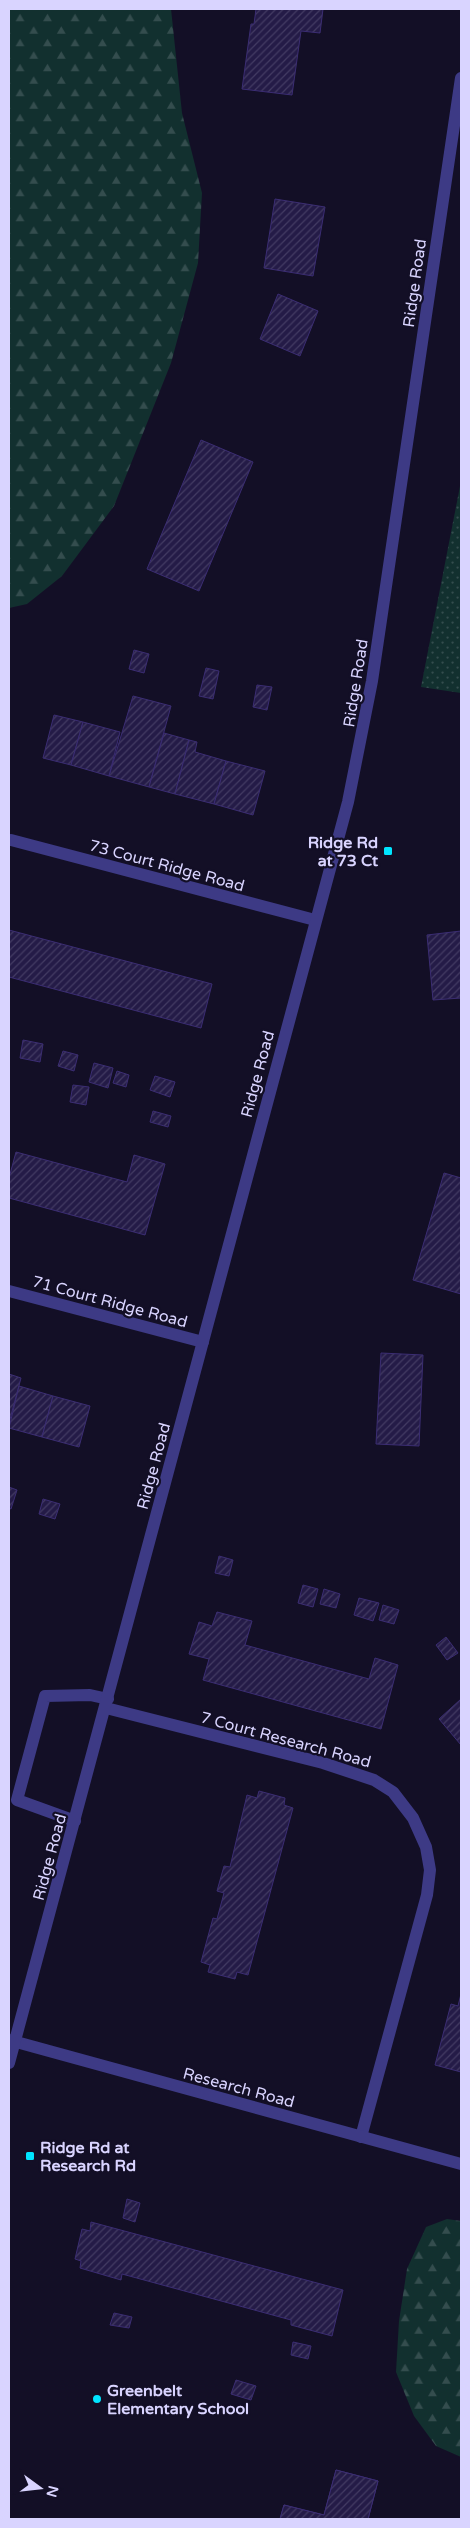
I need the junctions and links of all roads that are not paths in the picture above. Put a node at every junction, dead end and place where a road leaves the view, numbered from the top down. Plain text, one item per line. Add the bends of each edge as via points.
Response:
1 (461, 78) edge
2 (11, 840) dead end
3 (315, 920) junction
4 (9, 1291) edge
5 (203, 1342) junction
6 (107, 1704) junction
7 (76, 1821) junction
8 (12, 2041) edge
9 (9, 2063) edge
10 (361, 2137) junction
11 (461, 2164) edge

1 - 3 street, Ridge Road via 372,681 348,802
2 - 3 street, 73 Court Ridge Road
3 - 5 street, Ridge Road
4 - 5 street, 71 Court Ridge Road
5 - 6 street, Ridge Road
6 - 7 street, Ridge Road
6 - 7 street, 7 Court Research Road via 90,1695 45,1696 24,1772 17,1800
6 - 10 street, 7 Court Research Road via 374,1780 394,1792 413,1818 426,1847 430,1870 427,1895
7 - 8 street, Ridge Road
8 - 9 street, Ridge Road
8 - 10 street, Research Road
10 - 11 street, Research Road

